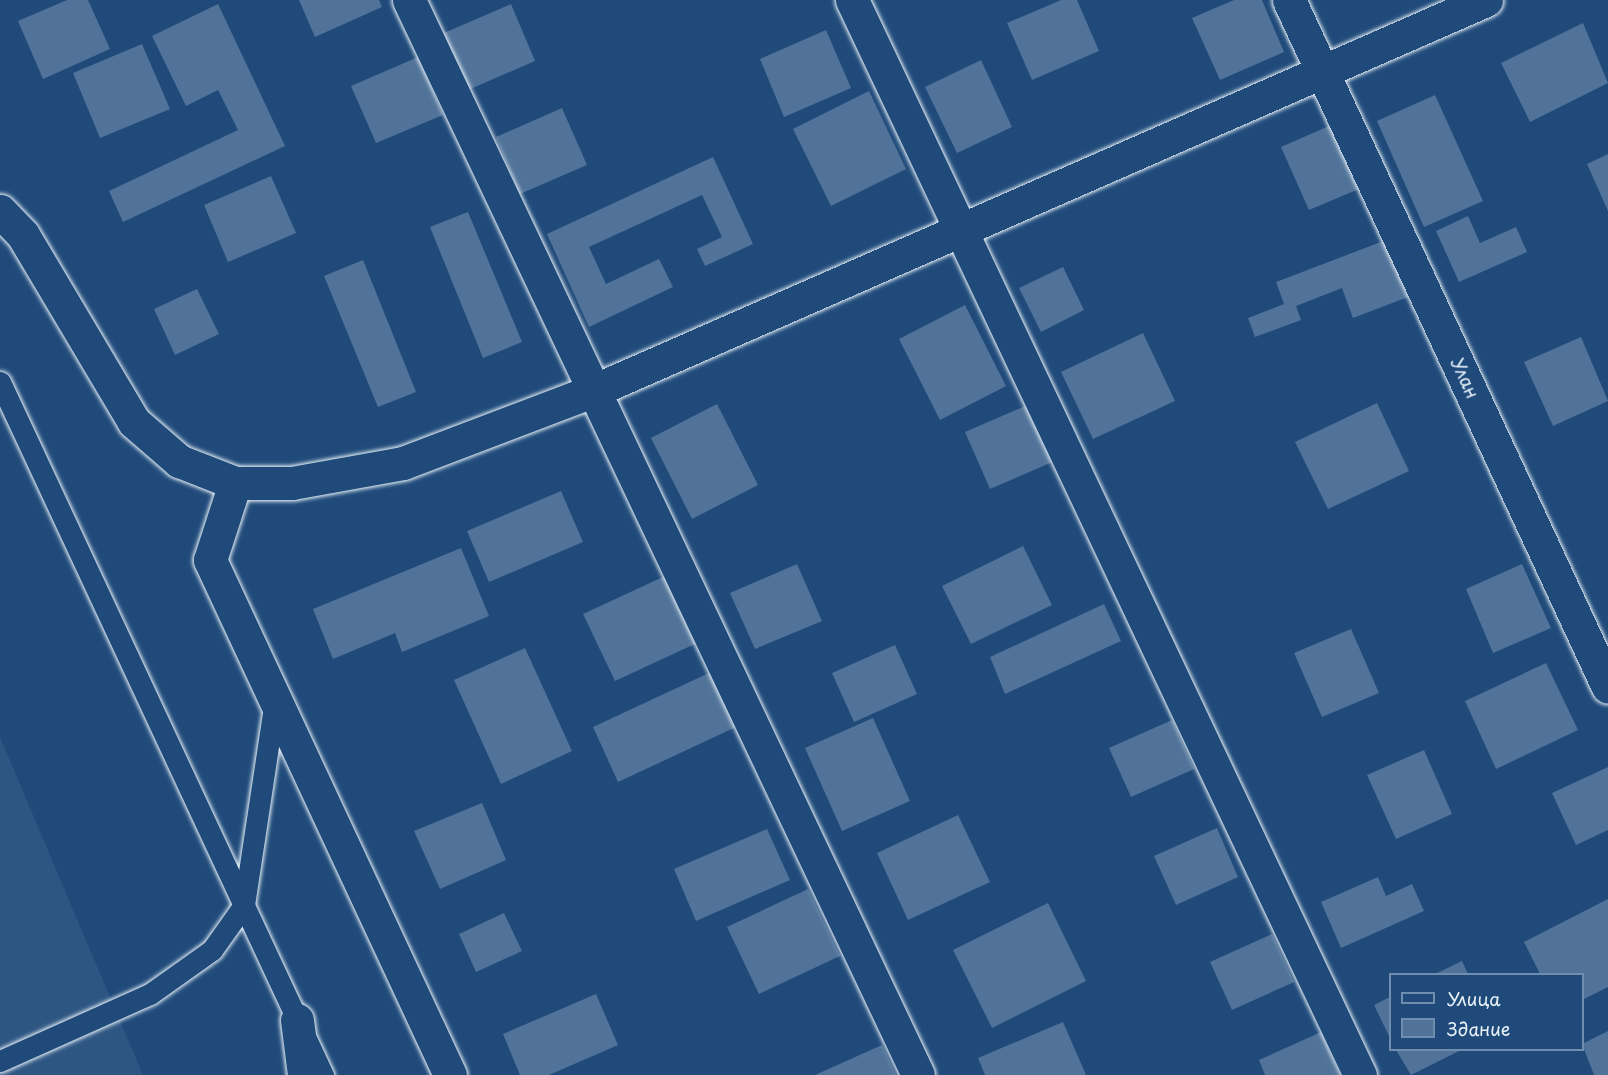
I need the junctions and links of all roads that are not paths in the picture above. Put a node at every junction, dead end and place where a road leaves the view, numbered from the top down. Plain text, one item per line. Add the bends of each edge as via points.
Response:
1 (409, 0) edge
2 (852, 0) edge
3 (1289, 0) edge
4 (1486, 0) edge
5 (1322, 69) junction
6 (0, 211) edge
7 (961, 229) junction
8 (0, 382) edge
9 (593, 391) junction
10 (235, 483) junction
11 (1608, 687) edge
12 (275, 700) junction
13 (243, 905) junction
14 (297, 1020) junction
15 (0, 1061) edge
16 (304, 1075) edge
17 (323, 1075) edge
18 (450, 1075) edge
19 (918, 1075) edge
20 (1360, 1075) edge

1 - 9 street
2 - 7 street
3 - 5 street, Улан
4 - 5 street
5 - 7 street
5 - 11 street, Улан
6 - 10 street via 23,235 135,422 179,461
7 - 9 street
7 - 20 street
8 - 13 lane
9 - 10 street via 403,463 292,483
9 - 19 street
10 - 12 street via 210,561
12 - 13 lane
12 - 18 street
13 - 14 lane
13 - 15 lane via 212,950 150,994
14 - 16 street
14 - 17 lane

